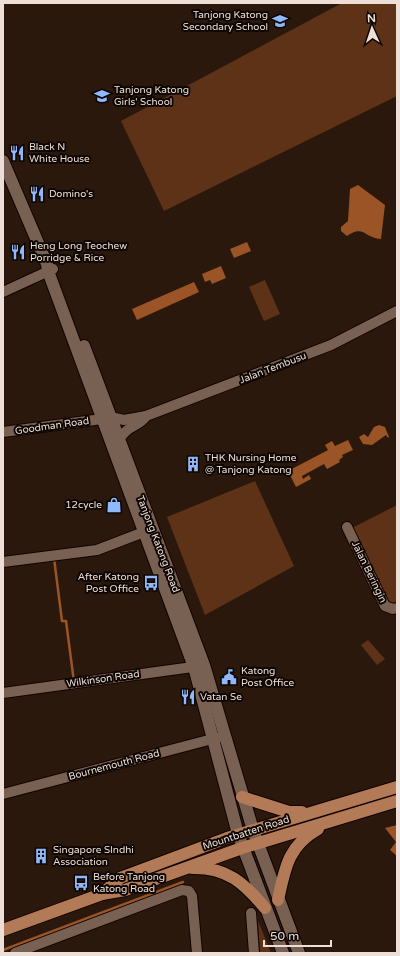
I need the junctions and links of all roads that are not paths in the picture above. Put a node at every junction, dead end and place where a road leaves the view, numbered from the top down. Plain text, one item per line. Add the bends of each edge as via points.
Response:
1 (3, 161) edge
2 (49, 268) junction
3 (3, 292) edge
4 (397, 312) edge
5 (146, 416) junction
6 (106, 418) junction
7 (3, 432) edge
8 (119, 440) junction
9 (347, 527) dead end
10 (144, 532) junction
11 (3, 562) edge
12 (397, 608) edge
13 (199, 666) junction
14 (3, 693) edge
15 (226, 736) junction
16 (213, 739) junction
17 (397, 787) edge
18 (3, 794) edge
19 (242, 796) junction
20 (397, 800) edge
21 (312, 812) junction
22 (325, 823) junction
23 (253, 830) junction
24 (238, 834) junction
25 (257, 843) junction
26 (242, 848) junction
27 (185, 868) junction
28 (102, 894) junction
29 (278, 900) junction
30 (264, 908) junction
31 (251, 913) dead end
32 (3, 930) edge
33 (15, 953) edge
34 (197, 953) edge
35 (254, 953) edge
36 (283, 953) edge
37 (299, 953) edge

1 - 2 main road, Tanjong Katong Road
2 - 3 street
2 - 6 main road, Tanjong Katong Road
4 - 5 street, Jalan Tembusu via 331,345
5 - 6 street, Goodman Road via 124,420
5 - 8 street via 141,422 127,429
6 - 7 street, Goodman Road
6 - 8 main road, Tanjong Katong Road
6 - 10 main road, Tanjong Katong Road
8 - 13 main road, Tanjong Katong Road
9 - 12 street, Jalan Beringin via 385,606
10 - 11 street via 97,550
10 - 13 main road, Tanjong Katong Road
13 - 14 street, Wilkinson Road
13 - 15 main road, Tanjong Katong Road
13 - 16 main road, Tanjong Katong Road
15 - 16 street, Bournemouth Road
15 - 19 main road, Tanjong Katong Road
16 - 18 street, Bournemouth Road
16 - 24 main road, Tanjong Katong Road
17 - 21 main road, Mountbatten Road
19 - 21 main road via 289,812
19 - 23 main road, Tanjong Katong Road
20 - 22 main road, Mountbatten Road
21 - 23 main road, Mountbatten Road
22 - 25 main road, Mountbatten Road
22 - 29 main road via 296,845 282,880
23 - 24 main road, Mountbatten Road
23 - 25 main road, Tanjong Katong Road
24 - 26 main road, Tanjong Katong Road
24 - 28 main road, Mountbatten Road via 120,878
25 - 26 main road, Mountbatten Road
25 - 29 main road, Tanjong Katong Road
26 - 27 main road, Mountbatten Road
26 - 30 main road, Tanjong Katong Road
27 - 28 main road, Mountbatten Road via 125,890
27 - 30 main road via 209,869 230,875 244,884
28 - 32 main road, Mountbatten Road
29 - 37 main road, Tanjong Katong Road
30 - 36 main road, Tanjong Katong Road
31 - 35 street
33 - 34 street via 182,890 189,891 192,896

